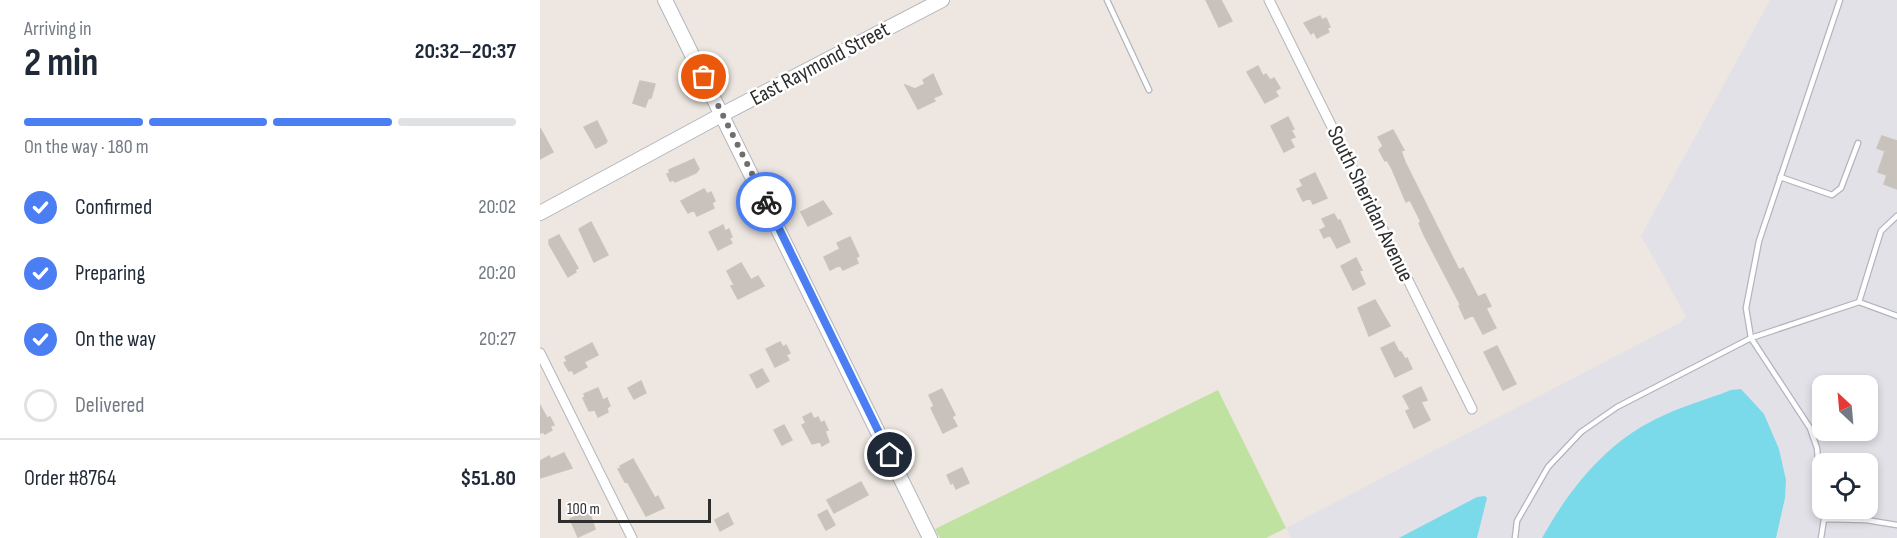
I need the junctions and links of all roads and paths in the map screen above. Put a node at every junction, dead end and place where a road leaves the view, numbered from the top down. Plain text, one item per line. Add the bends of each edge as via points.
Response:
1 (665, 0) edge
2 (942, 0) edge
3 (1107, 0) edge
4 (1269, 0) edge
5 (1840, 0) edge
6 (1149, 90) dead end
7 (723, 114) junction
8 (1858, 143) dead end
9 (1780, 177) junction
10 (540, 213) edge
11 (1897, 216) edge
12 (1859, 302) junction
13 (1897, 316) edge
14 (1750, 338) junction
15 (540, 353) edge
16 (1472, 409) dead end
17 (1818, 453) edge
18 (1824, 519) joint
19 (1897, 525) edge
20 (632, 538) edge
21 (930, 538) edge
22 (1515, 538) edge
23 (1821, 538) edge

1 - 7 main road
2 - 7 main road, East Raymond Street
3 - 6 lane
4 - 16 street, South Sheridan Avenue
5 - 9 lane
7 - 10 main road, East Raymond Street
7 - 21 main road
8 - 9 lane via 1841,188 1832,195
9 - 14 lane via 1754,263 1746,308
11 - 12 lane via 1881,231
12 - 13 lane
12 - 14 lane
14 - 17 lane via 1810,428
14 - 22 lane via 1617,407 1581,432 1548,467 1517,521
15 - 20 street
18 - 19 lane
18 - 23 lane

